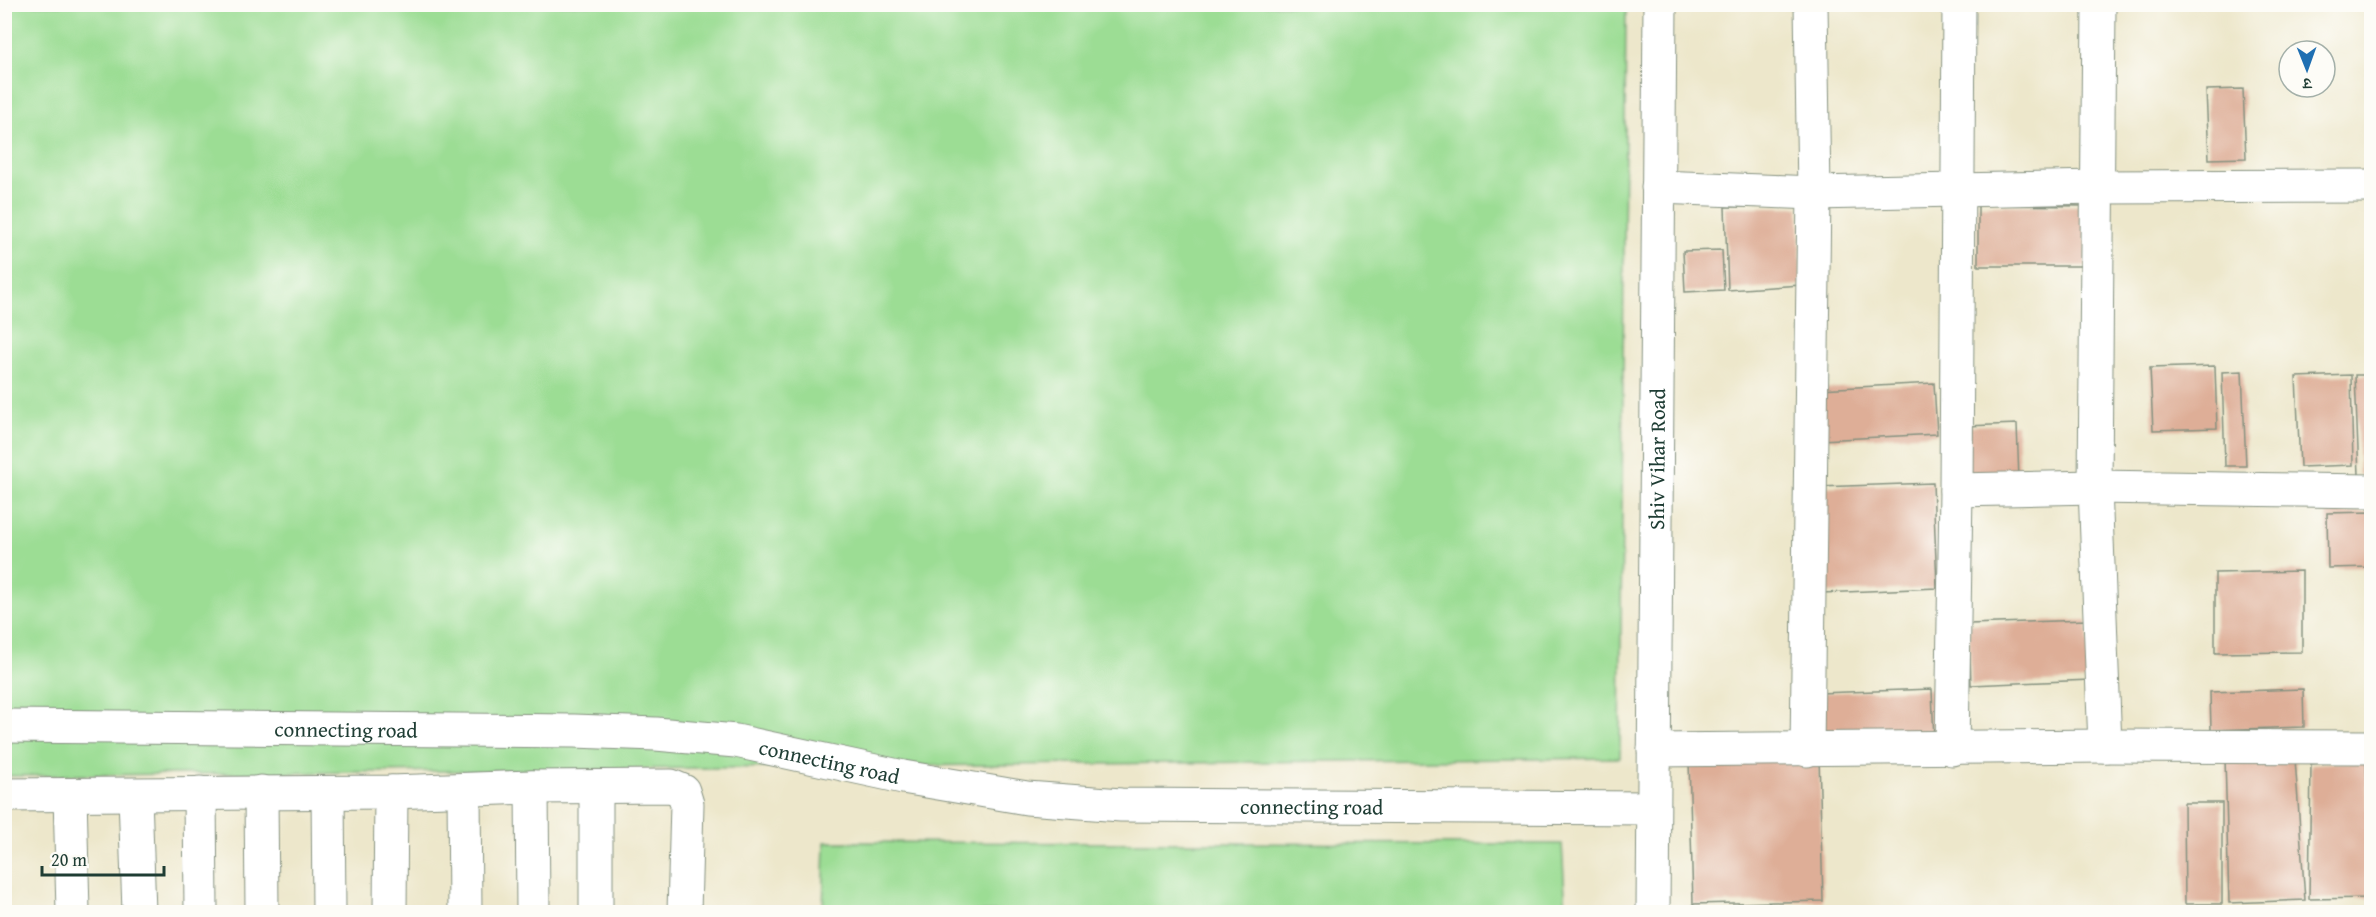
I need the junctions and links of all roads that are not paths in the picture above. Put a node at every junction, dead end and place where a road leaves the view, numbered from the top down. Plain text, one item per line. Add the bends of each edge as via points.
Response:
1 (1660, 4) edge
2 (1811, 4) edge
3 (1959, 4) edge
4 (2099, 4) edge
5 (2372, 186) edge
6 (1658, 187) junction
7 (2098, 187) junction
8 (1958, 191) junction
9 (1814, 193) junction
10 (2095, 487) junction
11 (1956, 490) junction
12 (2372, 491) edge
13 (4, 726) edge
14 (2104, 746) junction
15 (2372, 747) edge
16 (1952, 749) junction
17 (1654, 750) junction
18 (1807, 750) junction
19 (532, 787) junction
20 (596, 788) junction
21 (464, 791) junction
22 (261, 792) junction
23 (391, 792) junction
24 (200, 793) junction
25 (328, 793) junction
26 (4, 795) edge
27 (70, 795) junction
28 (135, 796) junction
29 (1653, 808) junction
30 (73, 912) edge
31 (139, 912) edge
32 (201, 912) edge
33 (262, 912) edge
34 (328, 912) edge
35 (390, 912) edge
36 (465, 912) edge
37 (533, 912) edge
38 (596, 912) edge
39 (684, 912) edge
40 (1653, 912) edge

1 - 6 street, Shiv Vihar Road
2 - 9 street
3 - 8 street
4 - 7 street
5 - 7 street
6 - 9 street
6 - 17 street, Shiv Vihar Road
7 - 8 street
7 - 10 street
8 - 9 street
8 - 11 street
9 - 18 street
10 - 11 street
10 - 12 street
10 - 14 street
11 - 16 street
13 - 29 street, connecting road via 656,734 736,741 903,777 1027,798 1121,805
14 - 15 street
14 - 16 street
16 - 18 street
17 - 18 street
17 - 29 street, Shiv Vihar Road
19 - 20 street
19 - 21 street
19 - 37 street
20 - 38 street
20 - 39 street via 671,786 683,791 687,804
21 - 23 street
21 - 36 street
22 - 24 street
22 - 25 street
22 - 33 street
23 - 25 street
23 - 35 street
24 - 28 street
24 - 32 street
25 - 34 street
26 - 27 street
27 - 28 street
27 - 30 street
28 - 31 street
29 - 40 street, Shiv Vihar Road

